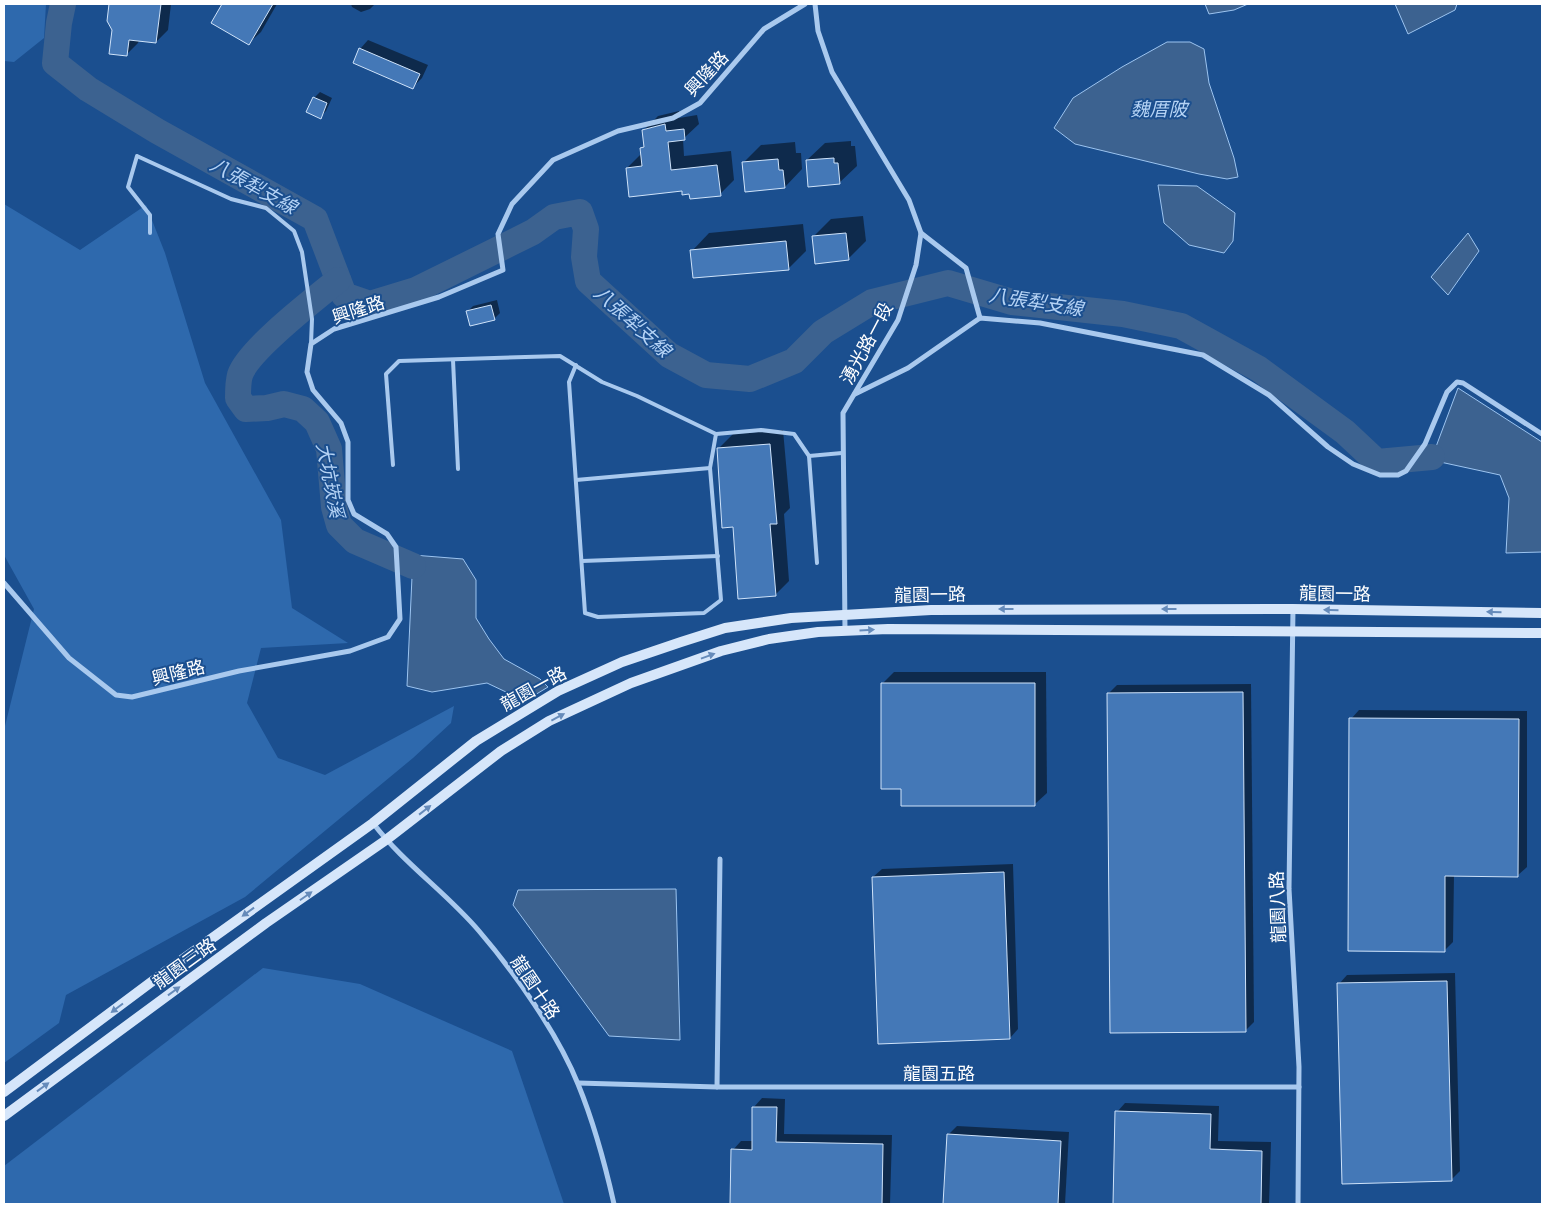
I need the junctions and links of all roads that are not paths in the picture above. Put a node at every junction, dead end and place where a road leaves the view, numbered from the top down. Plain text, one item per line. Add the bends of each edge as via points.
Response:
1 (805, 4) edge
2 (815, 4) edge
3 (150, 233) dead end
4 (922, 233) junction
5 (980, 318) junction
6 (311, 344) junction
7 (453, 360) junction
8 (576, 365) junction
9 (855, 394) junction
10 (716, 434) junction
11 (1542, 434) edge
12 (842, 453) junction
13 (809, 456) junction
14 (393, 465) dead end
15 (710, 468) junction
16 (458, 469) dead end
17 (576, 480) junction
18 (718, 556) junction
19 (582, 561) junction
20 (817, 563) dead end
21 (4, 583) edge
22 (1293, 609) junction
23 (1542, 613) edge
24 (846, 614) junction
25 (845, 631) junction
26 (1294, 632) junction
27 (1542, 633) edge
28 (373, 823) junction
29 (386, 840) junction
30 (720, 859) dead end
31 (578, 1083) junction
32 (716, 1086) junction
33 (1300, 1087) junction
34 (4, 1092) edge
35 (4, 1116) edge
36 (614, 1204) edge
37 (1298, 1204) edge

1 - 6 street, 興隆路 via 764,29 700,103 674,118 618,131 553,160 512,204 498,234 503,270 439,297 334,330
2 - 4 street via 818,31 832,72 909,200
3 - 6 lane via 150,215 128,187 137,156 231,199 266,208 294,231 302,252 312,320
4 - 5 street via 966,268
4 - 9 street, 湧光路一段 via 916,265 898,320
5 - 9 street via 908,368
5 - 11 street via 1040,323 1203,355 1269,395 1328,447 1353,464 1380,475 1398,475 1406,471 1425,444 1447,392 1456,382 1463,382
6 - 21 street, 興隆路 via 307,372 313,390 341,423 348,442 348,500 354,514 387,534 396,547 400,619 388,637 350,652 239,671 132,697 116,695 69,658
7 - 8 lane via 560,356
7 - 14 lane via 398,361 386,374
7 - 16 lane
8 - 10 lane via 602,382
8 - 17 lane via 569,382
9 - 12 street, 湧光路一段 via 843,413
10 - 13 lane via 761,430 794,434
10 - 15 lane
12 - 13 lane
12 - 24 street, 湧光路一段
13 - 20 lane
15 - 17 lane
15 - 18 lane
17 - 19 lane
18 - 19 lane
18 - 19 lane via 721,600 704,613 598,617 585,613
23 -> 22 street, 龍園一路
22 -> 24 street, 龍園一路 via 930,610
22 - 26 street, 龍園八路
24 - 25 street, 湧光路一段
24 - 28 street, 龍園一路 via 725,628 648,652 594,674 542,700 476,741
25 -> 26 street, 龍園一路
29 -> 25 street, 龍園一路 via 501,750 578,706 720,651 769,639
26 - 27 street, 龍園一路
26 - 33 street, 龍園八路 via 1289,889
28 - 29 street, 龍園十路
28 -> 34 street, 龍園三路
29 - 31 street, 龍園十路 via 445,894 502,960 545,1022
35 -> 29 street, 龍園三路 via 266,923
30 - 32 street
31 - 32 street, 龍園五路
31 - 36 street, 龍園十路
32 - 33 street, 龍園五路
33 - 37 street, 龍園八路

